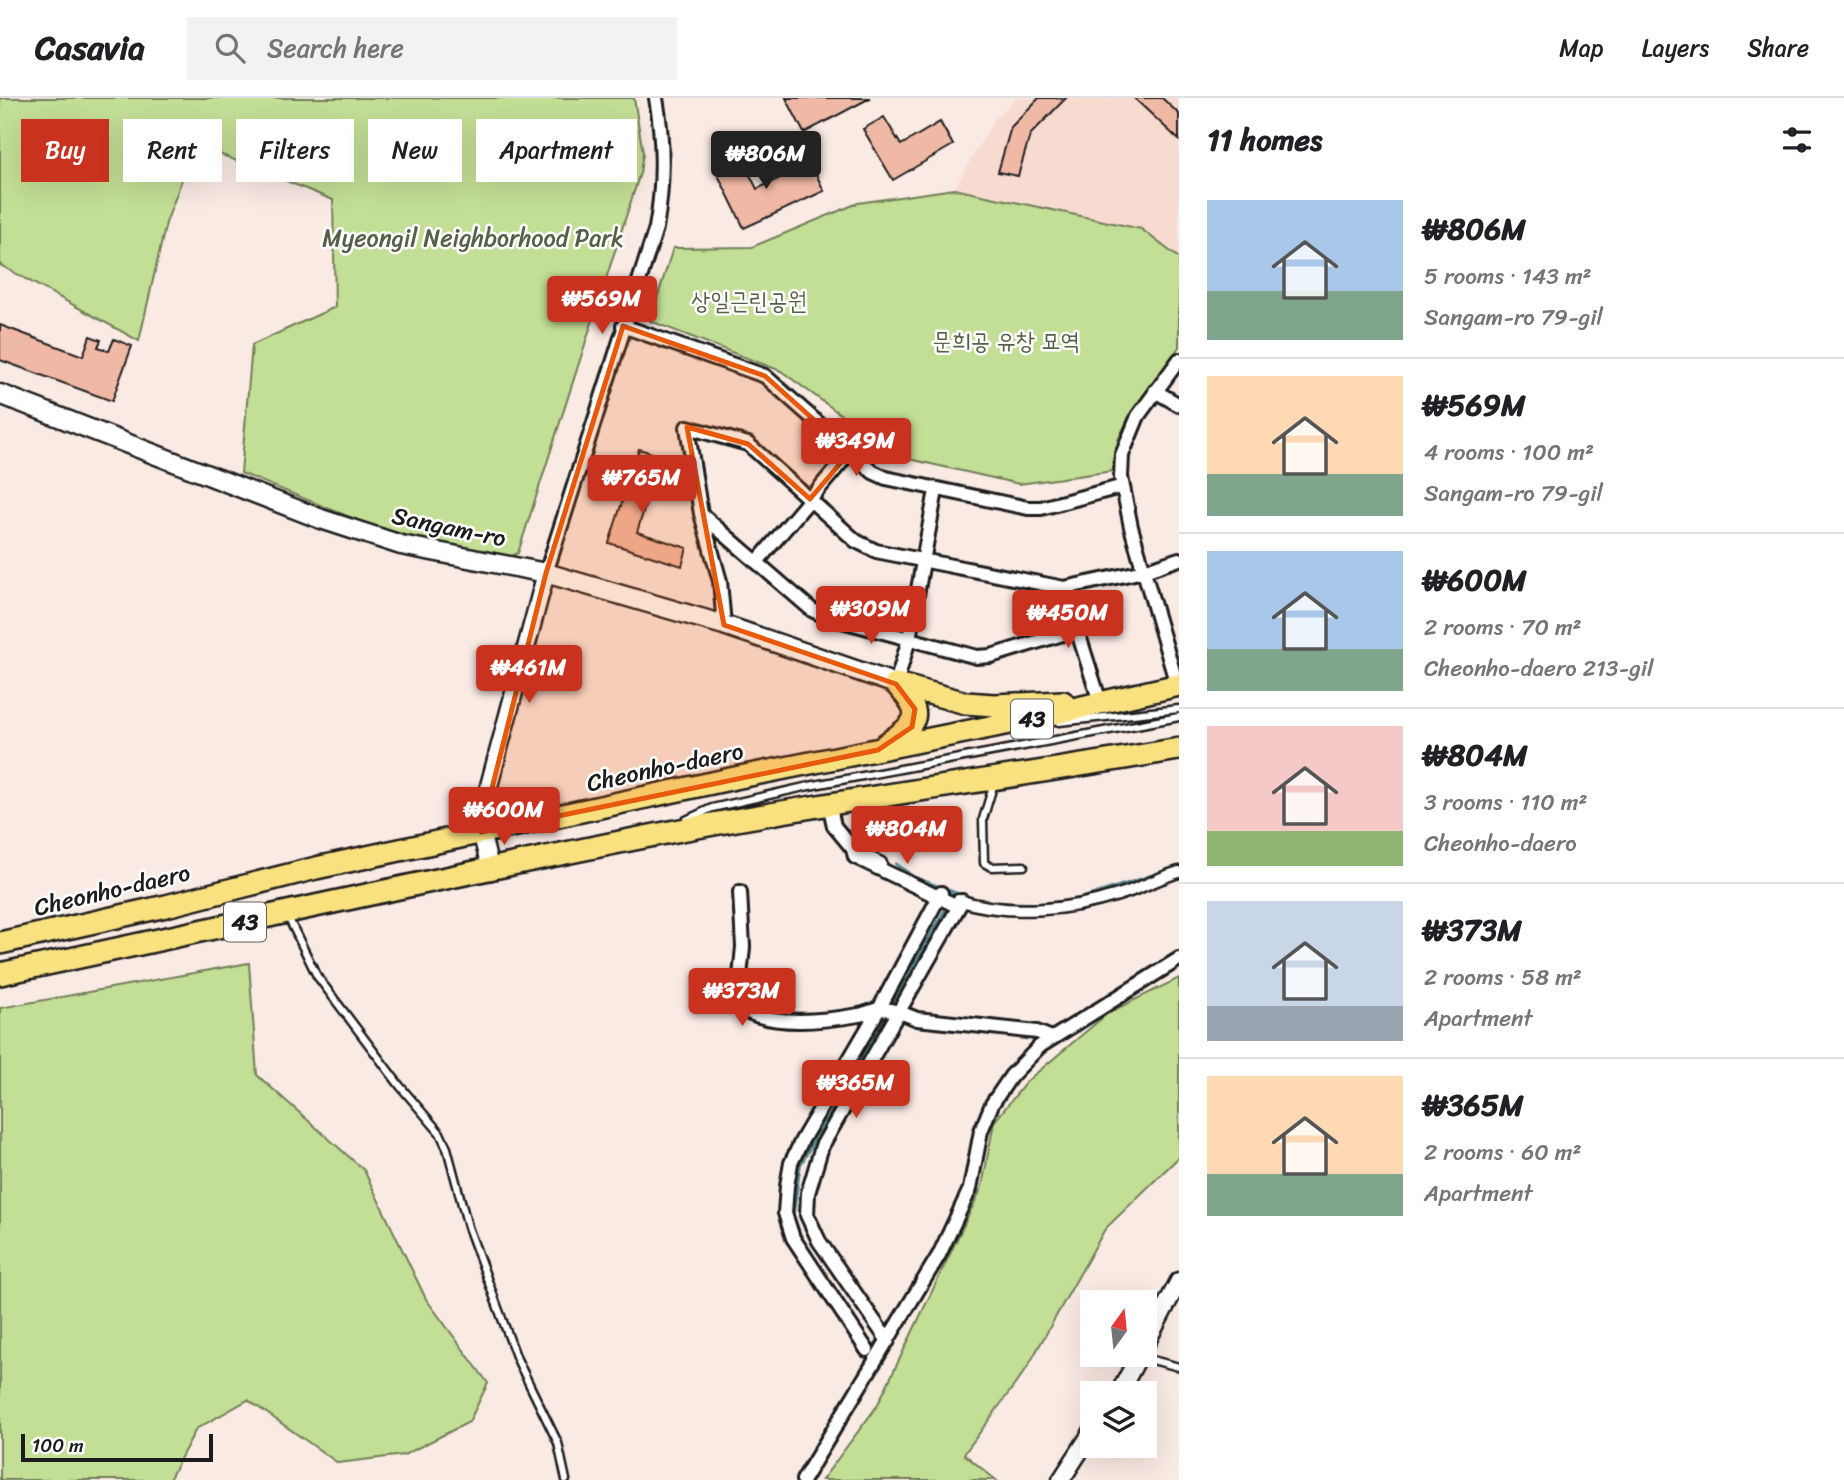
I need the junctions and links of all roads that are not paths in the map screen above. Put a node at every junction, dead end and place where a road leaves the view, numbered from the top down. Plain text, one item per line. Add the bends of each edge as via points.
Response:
1 (656, 98) edge
2 (623, 326) junction
3 (1179, 360) edge
4 (1155, 391) junction
5 (0, 394) edge
6 (1179, 405) edge
7 (850, 452) junction
8 (1121, 487) junction
9 (936, 490) junction
10 (810, 499) junction
11 (701, 514) junction
12 (1179, 559) edge
13 (923, 560) junction
14 (757, 562) junction
15 (1144, 571) junction
16 (546, 573) junction
17 (1064, 588) junction
18 (724, 625) junction
19 (1079, 629) junction
20 (909, 639) junction
21 (896, 684) junction
22 (1178, 685) edge
23 (1100, 702) junction
24 (1179, 709) edge
25 (1179, 717) edge
26 (964, 733) junction
27 (1179, 749) edge
28 (878, 750) junction
29 (994, 781) junction
30 (829, 803) junction
31 (481, 832) junction
32 (653, 836) junction
33 (1024, 866) dead end
34 (491, 871) junction
35 (1179, 872) edge
36 (740, 892) dead end
37 (949, 899) junction
38 (286, 914) junction
39 (0, 943) edge
40 (1179, 959) edge
41 (0, 974) edge
42 (879, 1009) junction
43 (898, 1012) junction
44 (1052, 1038) junction
45 (1179, 1281) edge
46 (1157, 1323) edge
47 (888, 1342) junction
48 (867, 1349) dead end
49 (1157, 1358) edge
50 (1179, 1367) edge
51 (1080, 1451) edge
52 (566, 1480) edge
53 (803, 1480) edge
54 (1061, 1480) edge

1 - 2 street via 664,152 663,186 656,228
2 - 7 street via 765,376
2 - 16 street
3 - 4 street
4 - 6 street
4 - 8 street via 1138,416 1122,455
5 - 16 main road, Sangam-ro via 321,519 401,545
7 - 9 street via 886,478
7 - 10 street
8 - 9 street via 1028,508
8 - 15 street
9 - 13 street
10 - 11 street via 748,444 687,427
10 - 13 street via 865,547
10 - 14 street
11 - 14 street
11 - 18 street via 720,581
12 - 15 street
13 - 17 street
13 - 20 street
14 - 20 street via 812,611
15 - 17 street
15 - 22 street
16 - 18 main road, Sangam-ro
16 - 31 street via 482,812
17 - 19 street
18 - 21 main road, Sangam-ro
19 - 20 street via 977,657
19 - 23 street
20 - 21 street
21 - 23 main road via 966,703
21 - 28 main road via 914,706 915,718 912,727
22 - 23 main road, Cheonho-daero / 43
23 - 26 main road, Cheonho-daero / 43
24 - 26 lane
25 - 32 lane via 712,808
26 - 28 main road, Cheonho-daero / 43
27 - 29 main road, 43
28 - 31 main road, Cheonho-daero / 43
29 - 30 main road, 43
29 - 33 lane via 983,818 984,863
30 - 32 main road, 43
30 - 37 street via 834,826 855,857
31 - 34 street
31 - 39 main road, Cheonho-daero / 43
32 - 34 main road, 43
34 - 38 main road, 43
35 - 37 street via 1118,895 1056,909 980,907
36 - 42 street via 743,947 738,996 742,1009 757,1017 796,1020
37 - 42 street
37 - 43 street
38 - 41 main road, 43
38 - 52 lane via 317,976 440,1133 468,1227 517,1359 558,1443
40 - 44 street
42 - 43 street
42 - 48 street via 791,1163 785,1213 793,1238
43 - 44 street via 917,1019 1004,1027
43 - 47 street via 822,1146 813,1170 807,1215 818,1241
44 - 47 street via 1011,1076 992,1104 981,1131 970,1189 939,1255
45 - 46 street
47 - 53 street
49 - 50 lane
51 - 54 street

